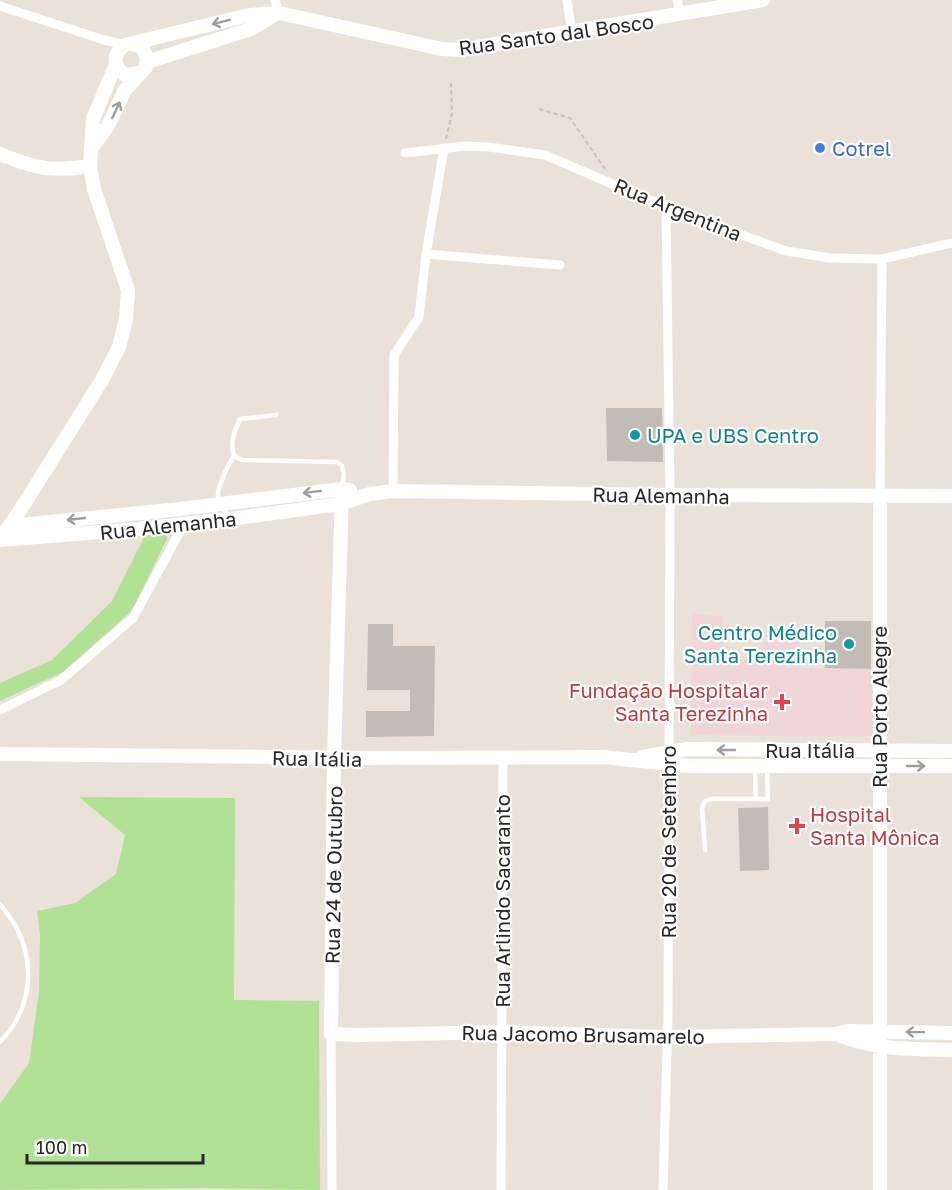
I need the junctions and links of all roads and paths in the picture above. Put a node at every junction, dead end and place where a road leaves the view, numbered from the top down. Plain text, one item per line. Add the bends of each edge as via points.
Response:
1 (567, 0) edge
2 (677, 0) edge
3 (763, 0) edge
4 (0, 6) edge
5 (277, 6) edge
6 (681, 15) junction
7 (572, 33) junction
8 (104, 40) junction
9 (128, 44) junction
10 (116, 61) junction
11 (143, 68) junction
12 (451, 83) dead end
13 (539, 109) dead end
14 (92, 147) junction
15 (444, 148) junction
16 (405, 153) dead end
17 (0, 154) edge
18 (90, 166) junction
19 (615, 183) junction
20 (666, 207) junction
21 (952, 243) edge
22 (426, 254) junction
23 (882, 260) junction
24 (560, 265) dead end
25 (276, 415) dead end
26 (234, 456) junction
27 (342, 489) junction
28 (393, 491) junction
29 (370, 494) junction
30 (670, 495) junction
31 (880, 496) junction
32 (952, 496) edge
33 (220, 503) junction
34 (340, 504) junction
35 (230, 519) junction
36 (184, 524) junction
37 (4, 535) edge
38 (0, 710) edge
39 (879, 751) junction
40 (952, 751) edge
41 (0, 754) edge
42 (503, 756) junction
43 (334, 758) junction
44 (669, 758) junction
45 (761, 765) junction
46 (879, 766) junction
47 (952, 766) edge
48 (756, 798) junction
49 (705, 850) dead end
50 (0, 904) edge
51 (501, 1032) junction
52 (952, 1033) edge
53 (331, 1034) junction
54 (668, 1037) junction
55 (879, 1038) junction
56 (0, 1042) edge
57 (952, 1050) edge
58 (332, 1190) edge
59 (501, 1190) edge
60 (663, 1190) edge
61 (880, 1190) edge

1 - 7 street
2 - 6 street
3 - 6 main road, Rua Santo dal Bosco
4 - 8 street
5 - 7 main road, Rua Santo dal Bosco via 442,49 459,50
5 -> 9 main road, Rua Santo dal Bosco
5 - 11 main road via 251,29
6 - 7 main road, Rua Santo dal Bosco
8 - 9 street
8 - 10 street
9 - 10 main road via 120,48
9 - 11 main road via 143,49
10 - 11 main road via 125,75
10 - 14 main road via 93,119
14 -> 11 main road via 108,126 125,90
12 - 15 path via 452,114
13 - 19 path via 570,118
14 - 18 main road
15 - 16 street, Rua Argentina
15 - 19 street, Rua Argentina via 489,147 545,155
15 - 22 street
17 - 18 main road via 49,170
18 - 37 main road via 128,290 126,319 119,347 102,380
19 - 20 street, Rua Argentina
20 - 23 street, Rua Argentina via 786,251
20 - 30 street, Rua 20 de Setembro
21 - 23 street, Rua Argentina
22 - 24 street
22 - 28 street via 418,317 394,355
23 - 31 street, Rua Porto Alegre
25 - 26 lane via 240,419 231,446
26 - 27 lane via 242,460 337,462 344,474
26 - 33 lane via 218,493
27 - 29 main road, Rua Alemanha
27 -> 33 main road, Rua Alemanha
27 - 34 main road, Rua 24 de Outubro
28 - 29 main road, Rua Alemanha
28 - 30 main road, Rua Alemanha
29 - 34 main road, Rua Alemanha
30 - 31 main road, Rua Alemanha
30 - 44 street, Rua 20 de Setembro
31 - 32 main road, Rua Alemanha
31 - 39 main road, Rua Porto Alegre
33 - 35 lane
33 -> 37 main road, Rua Alemanha
34 - 35 main road, Rua Alemanha
34 - 43 main road, Rua 24 de Outubro
35 - 36 main road, Rua Alemanha
36 - 37 main road, Rua Alemanha
36 - 38 street via 134,618 61,680
39 - 40 main road, Rua Itália
39 -> 44 main road, Rua Itália via 687,749
39 - 46 main road, Rua Porto Alegre
41 - 43 main road, Rua Itália
42 - 43 main road, Rua Itália
42 - 44 main road, Rua Itália
42 - 51 street, Rua Arlindo Sacaranto
43 - 53 main road, Rua 24 de Outubro
44 - 45 main road, Rua Itália
44 - 54 street, Rua 20 de Setembro
45 - 46 main road, Rua Itália
45 - 48 lane
45 - 48 lane via 768,799
46 -> 47 main road, Rua Itália
46 - 55 main road, Rua Porto Alegre
48 - 49 lane via 705,801
50 - 56 lane via 16,927 28,960 25,1004 12,1030
51 - 53 main road, Rua Jacomo Brusamarelo
51 - 54 main road, Rua Jacomo Brusamarelo
51 - 59 street, Rua Arlindo Sacaranto
52 -> 55 main road
53 - 58 street, Rua 24 de Outubro
54 - 55 main road, Rua Jacomo Brusamarelo via 836,1034 848,1040
54 - 60 street, Rua 20 de Setembro
55 - 57 main road via 905,1048
55 - 61 main road, Rua Porto Alegre

